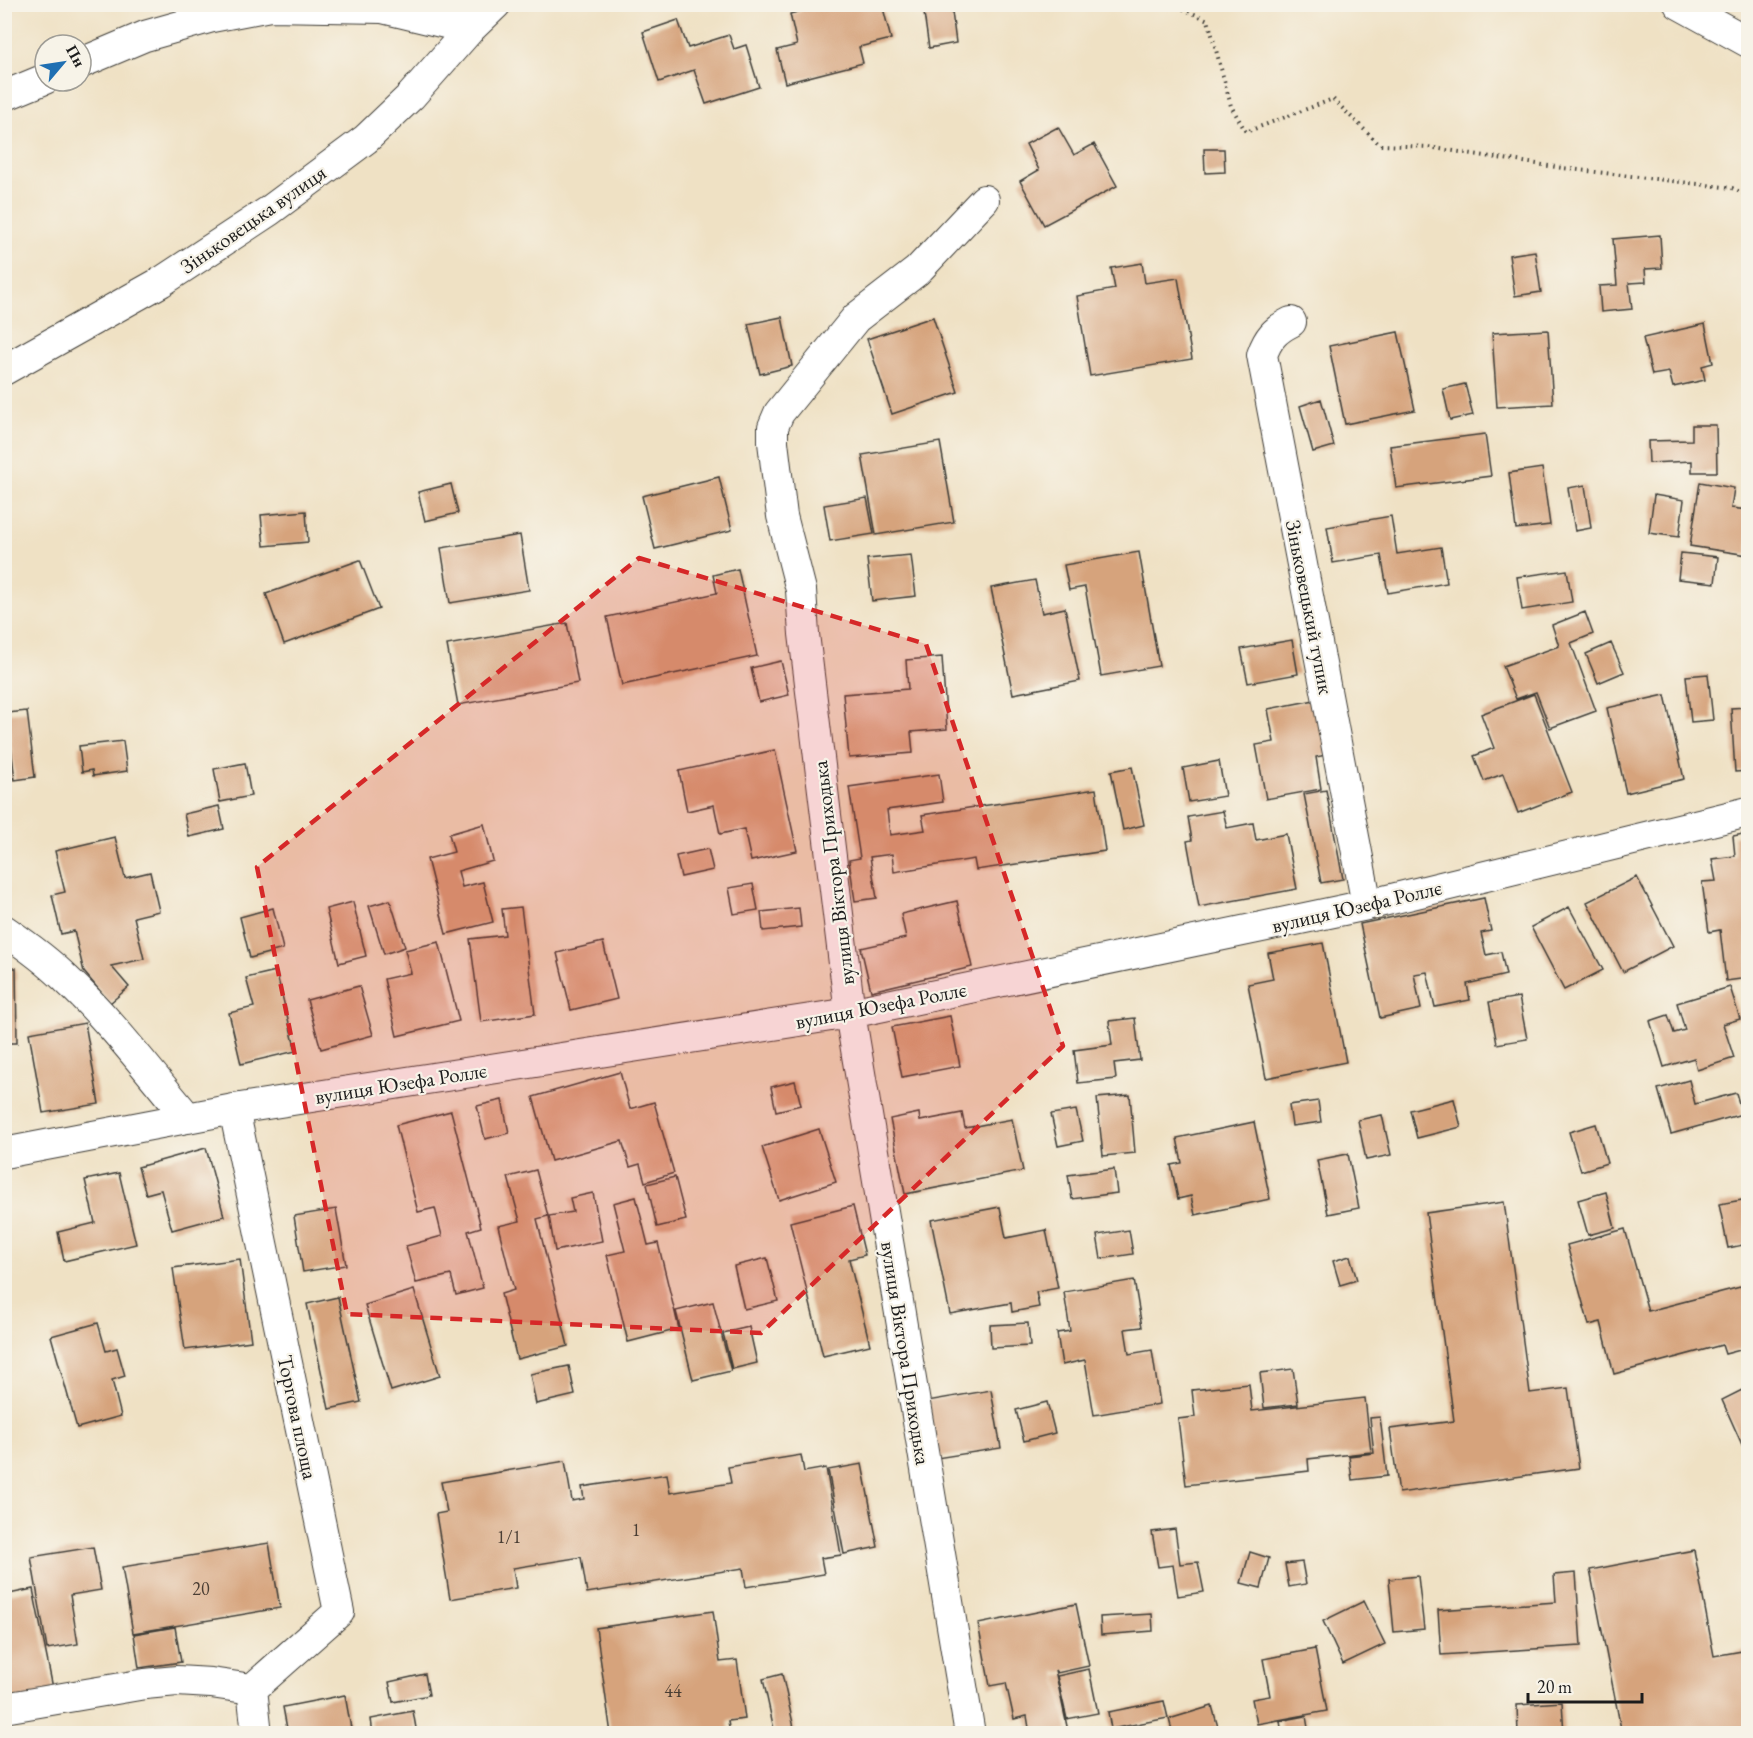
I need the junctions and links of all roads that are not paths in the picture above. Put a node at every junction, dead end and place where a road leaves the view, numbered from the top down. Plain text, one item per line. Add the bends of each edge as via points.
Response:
1 (496, 4) edge
2 (1680, 4) edge
3 (470, 29) junction
4 (1749, 42) edge
5 (93, 58) edge
6 (33, 84) edge
7 (4, 96) edge
8 (984, 200) dead end
9 (1291, 322) dead end
10 (4, 370) edge
11 (1749, 813) edge
12 (1367, 905) junction
13 (4, 930) edge
14 (850, 1014) junction
15 (234, 1109) junction
16 (188, 1118) junction
17 (4, 1153) edge
18 (252, 1689) junction
19 (4, 1708) edge
20 (257, 1734) edge
21 (969, 1734) edge

1 - 3 street, Зіньковецька вулиця
2 - 4 street
3 - 5 street via 382,8 270,6 145,36
3 - 10 street, Зіньковецька вулиця via 411,96 366,139 278,204 161,282
6 - 7 street
8 - 14 street, вулиця Віктора Приходька via 917,271 856,318 779,413 773,426 782,516 801,590
9 - 12 street, Зіньковецький тупик via 1271,335 1262,354
11 - 12 street, вулиця Юзефа Роллє
12 - 14 street, вулиця Юзефа Роллє
13 - 16 street via 66,978
14 - 15 street, вулиця Юзефа Роллє
14 - 21 street, вулиця Віктора Приходька
15 - 16 street, вулиця Юзефа Роллє
15 - 18 street, Торгова площа via 339,1612
16 - 17 street, вулиця Юзефа Роллє
18 - 19 street via 211,1683 145,1684
18 - 20 street

